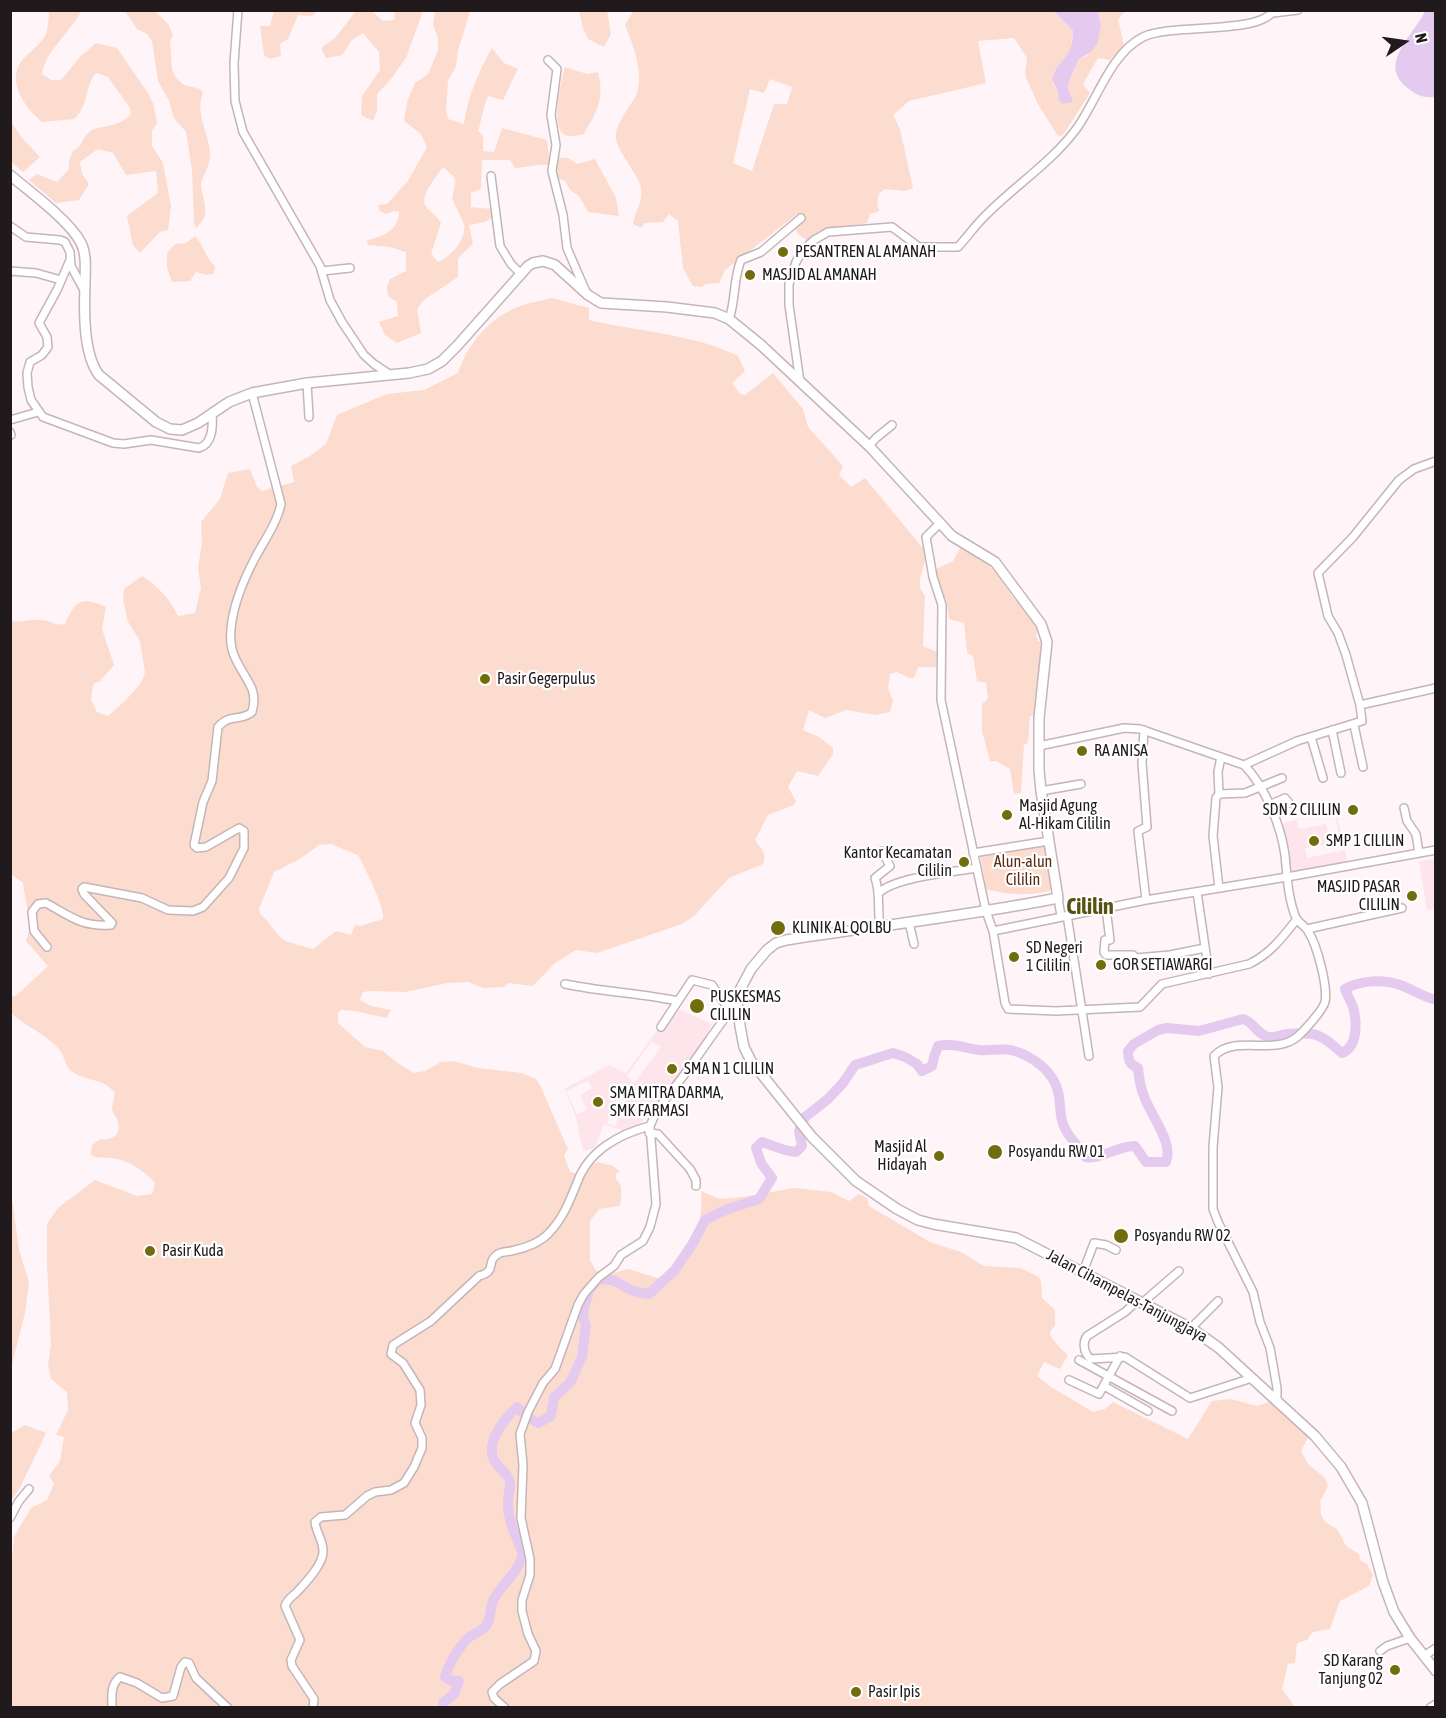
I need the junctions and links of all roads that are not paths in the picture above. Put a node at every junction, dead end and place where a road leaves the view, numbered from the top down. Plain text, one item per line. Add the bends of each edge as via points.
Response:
1 (238, 10) edge
2 (1298, 10) edge
3 (1274, 12) edge
4 (548, 60) dead end
5 (10, 175) edge
6 (491, 176) dead end
7 (801, 218) dead end
8 (10, 226) edge
9 (70, 260) junction
10 (350, 268) dead end
11 (322, 271) junction
12 (10, 272) edge
13 (521, 274) junction
14 (61, 280) junction
15 (84, 290) junction
16 (588, 295) junction
17 (729, 319) junction
18 (389, 374) junction
19 (800, 382) junction
20 (308, 383) junction
21 (252, 393) junction
22 (38, 412) junction
23 (212, 413) junction
24 (309, 417) dead end
25 (10, 420) edge
26 (892, 425) dead end
27 (869, 446) junction
28 (1436, 461) edge
29 (939, 524) junction
30 (1436, 688) edge
31 (1360, 705) junction
32 (1354, 725) junction
33 (1144, 730) junction
34 (1332, 730) junction
35 (1311, 737) junction
36 (1039, 746) junction
37 (1221, 757) junction
38 (1244, 765) junction
39 (1363, 767) dead end
40 (1341, 773) dead end
41 (1282, 778) dead end
42 (1323, 778) dead end
43 (1081, 784) dead end
44 (1260, 788) junction
45 (1041, 791) junction
46 (1219, 794) junction
47 (1289, 803) dead end
48 (1269, 805) junction
49 (1404, 808) dead end
50 (1048, 840) junction
51 (1436, 850) edge
52 (882, 851) dead end
53 (973, 853) junction
54 (1419, 853) junction
55 (976, 868) junction
56 (1287, 877) junction
57 (1219, 888) junction
58 (880, 892) junction
59 (1197, 892) junction
60 (1058, 898) junction
61 (1146, 900) junction
62 (1106, 908) junction
63 (1402, 908) dead end
64 (986, 911) junction
65 (1064, 916) junction
66 (1297, 919) junction
67 (909, 922) junction
68 (880, 926) junction
69 (1307, 929) junction
70 (993, 931) junction
71 (914, 944) dead end
72 (47, 947) dead end
73 (1205, 948) junction
74 (1209, 974) junction
75 (565, 984) dead end
76 (678, 1001) junction
77 (734, 1006) junction
78 (1081, 1010) junction
79 (661, 1028) dead end
80 (1089, 1056) dead end
81 (650, 1129) junction
82 (696, 1186) dead end
83 (1116, 1250) dead end
84 (1179, 1271) dead end
85 (1083, 1272) junction
86 (1218, 1301) dead end
87 (1139, 1302) junction
88 (1191, 1328) junction
89 (1120, 1356) junction
90 (1079, 1360) dead end
91 (1109, 1375) junction
92 (1252, 1378) junction
93 (1069, 1380) dead end
94 (1104, 1386) junction
95 (1277, 1401) junction
96 (1148, 1410) dead end
97 (1172, 1411) dead end
98 (29, 1489) dead end
99 (10, 1518) edge
100 (1410, 1638) junction
101 (1436, 1648) edge
102 (1380, 1651) dead end
103 (1424, 1656) junction
104 (1436, 1671) edge
105 (1436, 1704) edge
106 (112, 1707) edge
107 (228, 1707) edge
108 (313, 1707) edge
109 (506, 1707) edge
110 (1430, 1707) edge

1 - 11 street via 234,63 238,117
2 - 3 street
3 - 19 street via 1255,23 1164,31 1133,43 1120,57 1077,128 958,247 919,246 892,227 825,232 814,240 796,262 789,284
4 - 16 street via 557,69 551,115 556,138 552,171 567,248
5 - 15 main road via 75,233 84,252
6 - 13 street via 501,246
7 - 17 street via 761,252 741,260
8 - 9 street via 26,237 63,240
9 - 14 street
9 - 15 street
10 - 11 street
11 - 18 street via 330,300 356,344
12 - 14 street via 36,273
13 - 16 main road via 533,263 548,262
13 - 18 main road via 442,361 428,369
14 - 22 street via 39,323 48,347 28,367 29,392
15 - 23 main road via 89,352 99,375 164,427 182,430
16 - 17 main road via 607,304 667,307 715,313
17 - 19 main road
18 - 20 main road
19 - 27 main road
20 - 21 main road
20 - 24 street
21 - 23 main road
21 - 72 street via 281,504 243,586 231,628 234,656 252,690 252,712 224,721 218,727 212,781 194,845 206,847 239,828 244,831 244,848 229,878 203,907 193,911 168,910 142,898 84,887 84,894 111,925 92,925 46,903 38,904 32,912 34,931
22 - 23 street via 51,421 113,443 151,440 199,448 209,441
22 - 25 street
26 - 27 street
27 - 29 main road
28 - 31 street via 1399,480 1318,573 1328,616 1338,633
29 - 36 main road via 995,562 1041,624 1047,651
29 - 53 street via 926,537 926,545 942,605 941,700
30 - 31 street
31 - 32 street via 1363,719
32 - 34 street
32 - 39 street
33 - 36 street via 1124,728
33 - 37 street
33 - 61 street via 1142,763 1147,827 1138,831
34 - 35 street
34 - 40 street
35 - 38 street
35 - 42 street
36 - 45 main road
37 - 38 street
37 - 46 street
38 - 44 street
41 - 44 street
43 - 45 street
44 - 46 street via 1239,795
44 - 48 street
45 - 50 main road
46 - 57 street via 1213,836
47 - 48 street via 1285,798
48 - 56 street via 1281,833
49 - 54 street via 1416,834
50 - 53 street
50 - 60 main road
51 - 54 street
52 - 58 street via 890,866 875,878
53 - 55 street
54 - 56 street
55 - 58 street via 916,878
55 - 64 street
56 - 57 street
56 - 66 street
57 - 59 street
58 - 68 street
59 - 61 street
59 - 73 street
60 - 64 main road
60 - 65 street
61 - 62 street
62 - 65 street
62 - 73 street via 1110,940 1105,940 1106,955 1136,958
63 - 69 street
64 - 67 main road
64 - 70 street
65 - 70 street
65 - 78 street
66 - 69 street
66 - 74 street via 1261,958
67 - 68 main road
67 - 71 street
68 - 77 main road via 776,943 751,969
69 - 95 street via 1318,958 1324,1004 1296,1038 1272,1045 1226,1047 1214,1059 1218,1087 1213,1147 1214,1209 1253,1292 1270,1347
70 - 78 street via 1006,1008
73 - 74 street
74 - 78 street via 1162,984 1138,1007
75 - 76 street
76 - 77 street via 692,980 712,985 725,1004
76 - 79 street
77 - 81 street via 657,1110
77 - 85 main road, Jalan Cihampelas-Tanjungjaya via 751,1061 810,1134 856,1181 911,1216 933,1224 1016,1238
78 - 80 street
81 - 82 street via 690,1169
81 - 108 street via 629,1131 599,1150 579,1176 566,1211 546,1236 519,1250 498,1254 487,1274 478,1276 431,1321 393,1345 391,1354 404,1363 420,1390 421,1405 415,1423 422,1448 408,1477 398,1486 367,1496 345,1515 321,1517 315,1522 322,1542 322,1559 285,1606 300,1640 292,1666 314,1699
81 - 109 street via 656,1196 650,1227 643,1241 626,1251 584,1294 555,1369 543,1383 520,1434 521,1518 530,1559 522,1611 536,1652 534,1661 492,1692
83 - 85 street via 1094,1244
84 - 87 street
85 - 87 main road, Jalan Cihampelas-Tanjungjaya
86 - 88 street
87 - 88 main road, Jalan Cihampelas-Tanjungjaya
87 - 89 street via 1085,1340 1086,1354 1091,1359
88 - 92 main road, Jalan Cihampelas-Tanjungjaya
89 - 91 street
89 - 92 street via 1190,1398
90 - 91 street
91 - 94 street
91 - 97 street
92 - 95 main road, Jalan Cihampelas-Tanjungjaya
93 - 94 street via 1096,1394
94 - 96 street
95 - 100 main road, Jalan Cihampelas-Tanjungjaya via 1327,1449 1352,1484 1362,1503 1389,1600
98 - 99 street
100 - 102 street
100 - 103 main road, Jalan Cihampelas-Tanjungjaya
101 - 103 street
103 - 104 main road, Jalan Cihampelas-Tanjungjaya
105 - 110 street
106 - 107 street via 111,1691 120,1677 162,1698 173,1696 185,1662 196,1678

